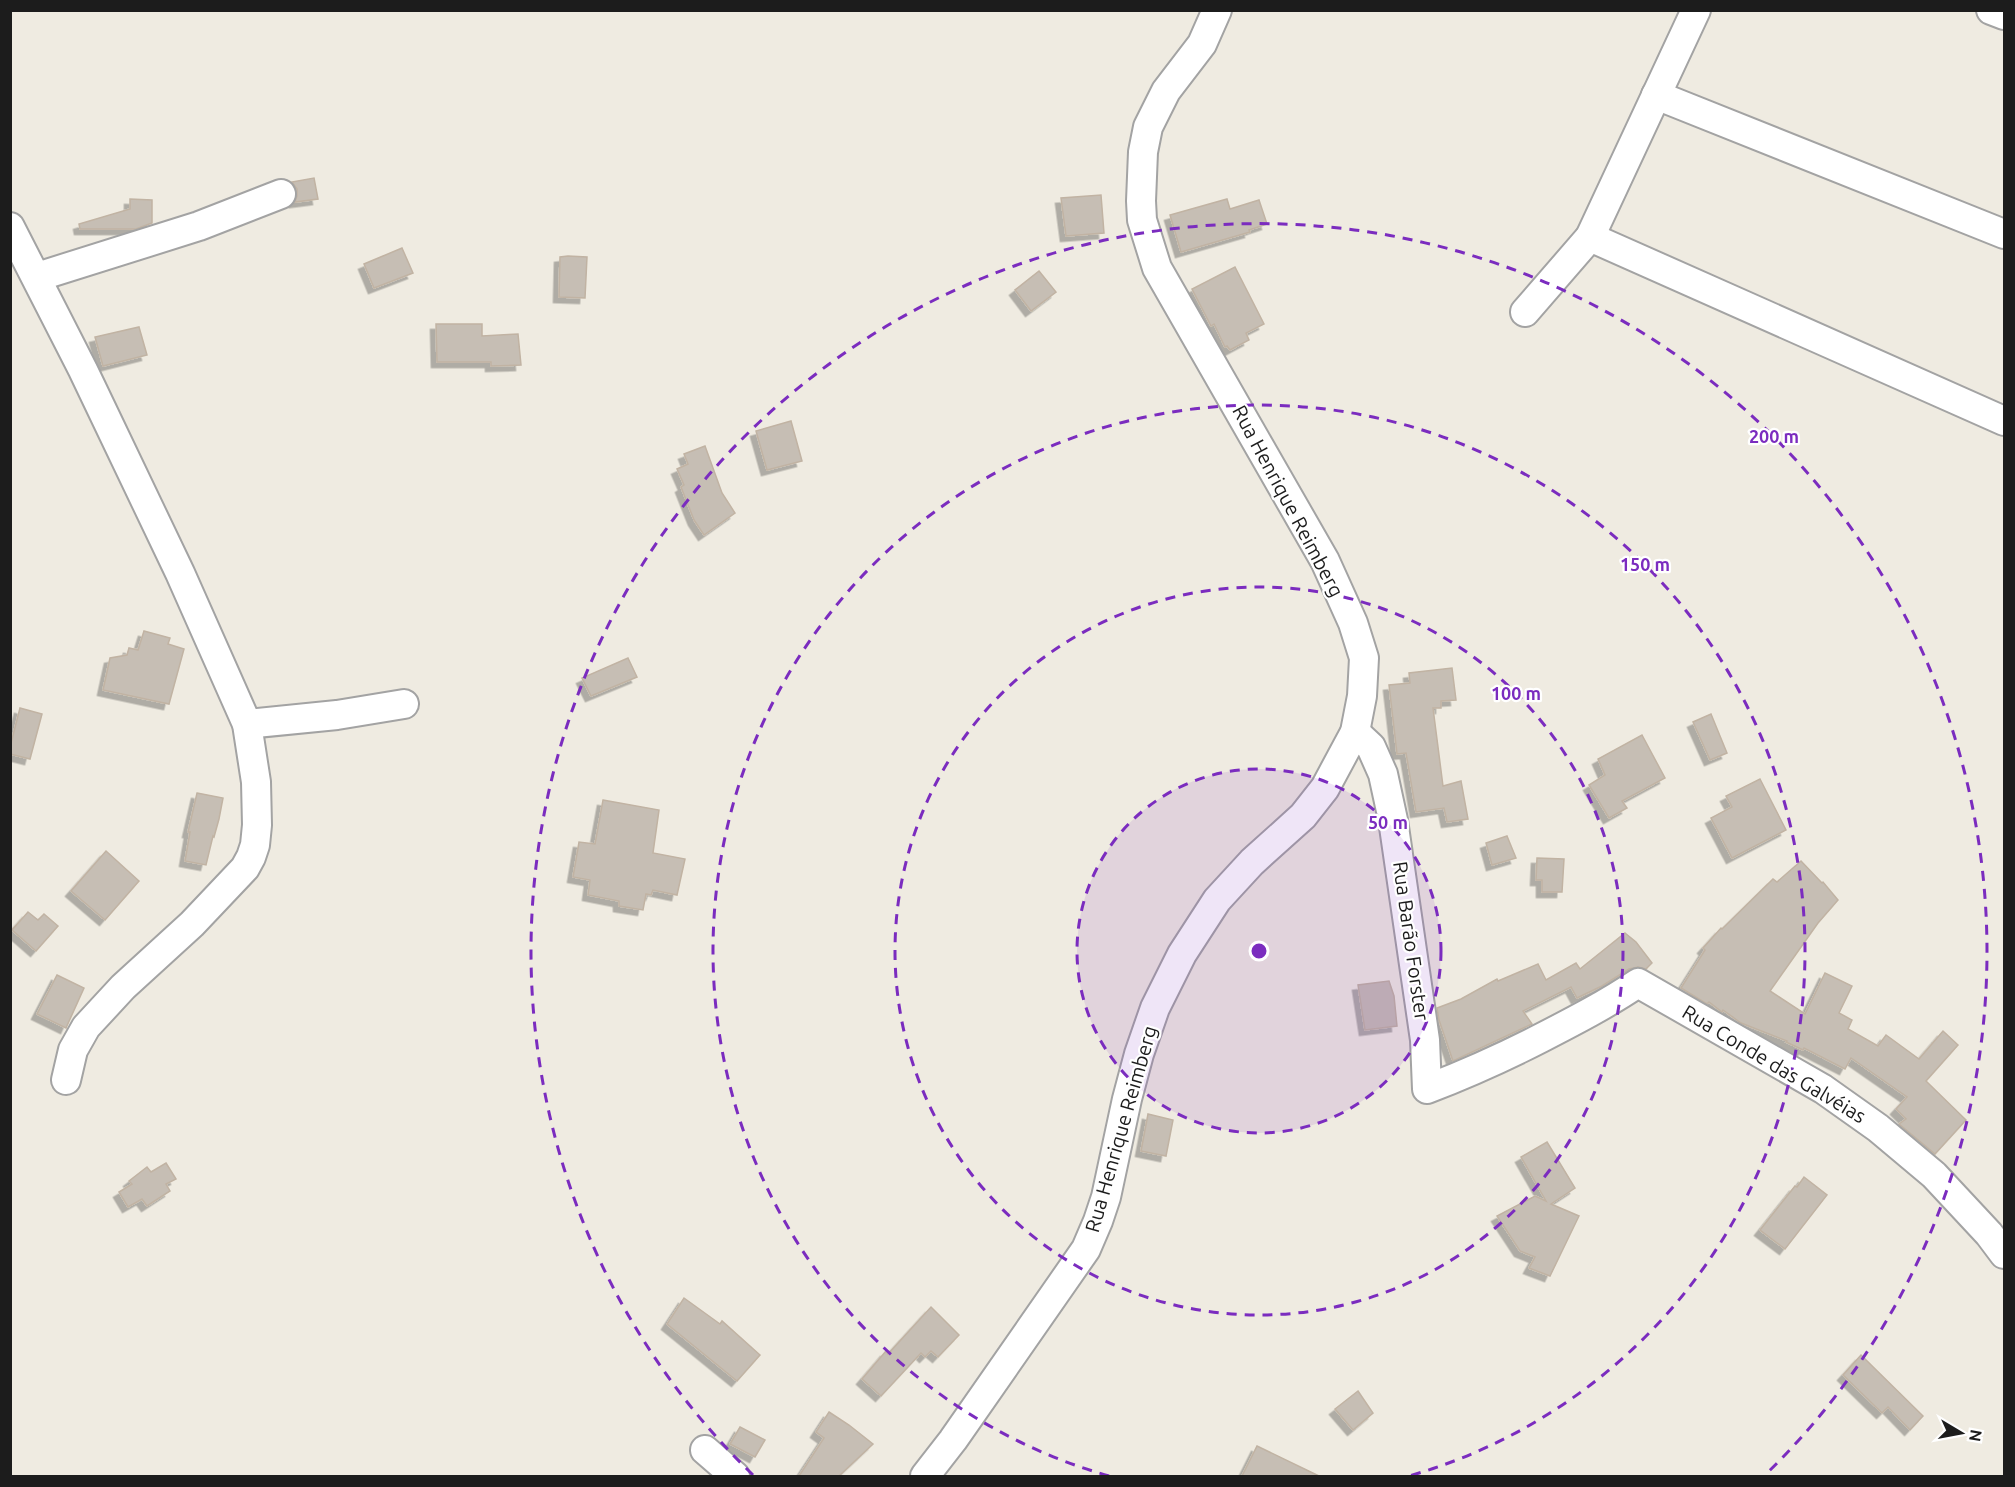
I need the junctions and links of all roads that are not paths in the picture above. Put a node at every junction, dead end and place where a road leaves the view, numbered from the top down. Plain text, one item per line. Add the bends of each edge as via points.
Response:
1 (1217, 10) edge
2 (1696, 10) edge
3 (1991, 10) edge
4 (2004, 15) edge
5 (1656, 95) junction
6 (281, 194) dead end
7 (10, 227) edge
8 (2004, 234) edge
9 (1590, 237) junction
10 (37, 277) junction
11 (1525, 312) dead end
12 (2004, 421) edge
13 (404, 704) dead end
14 (247, 724) junction
15 (1356, 732) junction
16 (1638, 983) joint
17 (66, 1080) dead end
18 (2004, 1254) edge
19 (705, 1450) dead end
20 (735, 1476) edge
21 (925, 1476) edge

1 - 15 street, Rua Henrique Reimberg via 1202,44 1166,91 1148,127 1143,152 1142,220 1157,268 1316,543 1353,623 1364,658
2 - 5 street
3 - 4 street
5 - 8 street
5 - 9 street
6 - 10 street via 199,226
7 - 10 street
9 - 11 street
9 - 12 street
10 - 14 street via 180,573
13 - 14 street
14 - 17 street via 256,782 257,825 251,858 192,924 86,1027 73,1050
15 - 16 street, Rua Barão Forster via 1371,747 1383,774 1393,820 1425,1040 1427,1089 1512,1053
15 - 21 street, Rua Henrique Reimberg via 1325,788 1303,816 1217,900 1182,954 1138,1054 1106,1197 1086,1249
16 - 18 street, Rua Conde das Galvéias via 1824,1089 1878,1128 1934,1175
19 - 20 street

